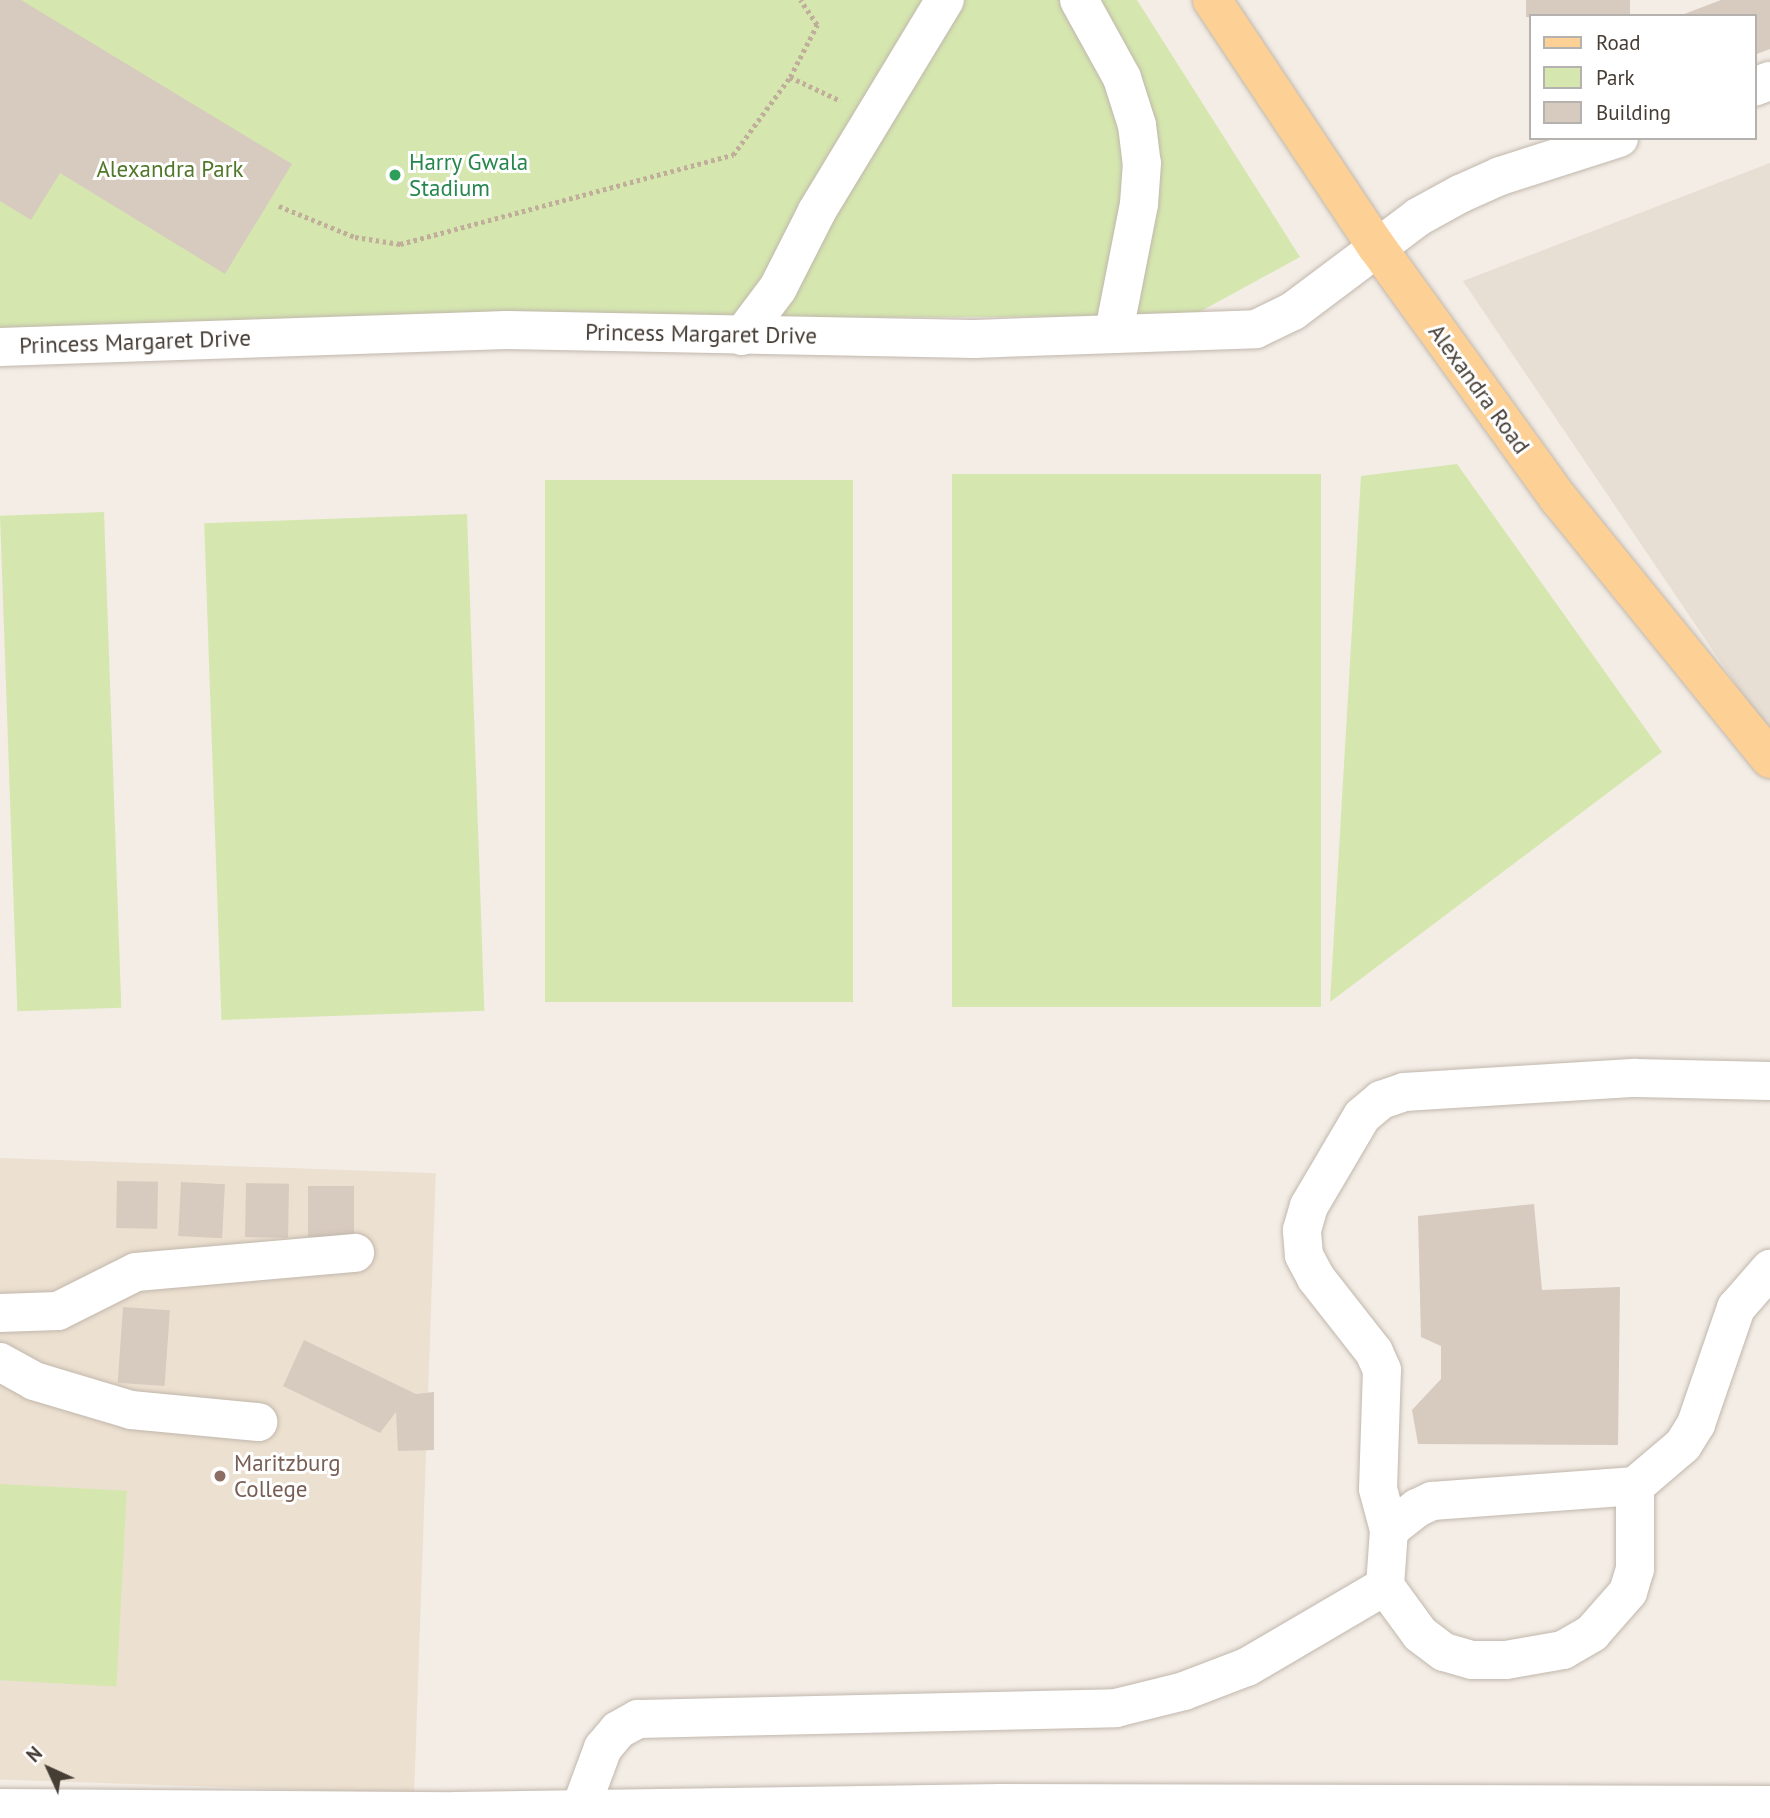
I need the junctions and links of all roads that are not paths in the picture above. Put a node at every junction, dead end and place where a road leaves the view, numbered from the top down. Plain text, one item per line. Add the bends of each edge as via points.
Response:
1 (945, 0) edge
2 (1079, 0) edge
3 (1212, 0) edge
4 (1613, 140) edge
5 (1377, 247) junction
6 (1114, 331) junction
7 (742, 335) junction
8 (0, 347) edge
9 (1770, 759) edge
10 (1770, 1081) edge
11 (355, 1253) dead end
12 (1770, 1269) edge
13 (0, 1313) edge
14 (0, 1362) edge
15 (258, 1422) dead end
16 (1635, 1486) junction
17 (1389, 1530) junction
18 (1385, 1586) junction
19 (1770, 1805) edge
20 (581, 1807) junction
21 (0, 1808) edge
22 (1143, 1810) edge
23 (778, 1811) edge
24 (1647, 1813) edge
25 (454, 1814) edge
26 (1, 1818) edge

1 - 7 street via 872,116 778,288
2 - 6 street via 1122,78 1137,125 1142,163 1139,204
3 - 5 main road, Alexandra Road
4 - 5 street, Princess Margaret Drive via 1500,176 1460,194
5 - 6 street, Princess Margaret Drive via 1293,310 1256,329
5 - 9 main road, Alexandra Road via 1559,499
6 - 7 street, Princess Margaret Drive via 974,339
7 - 8 street, Princess Margaret Drive via 507,330
10 - 17 street via 1636,1078 1404,1092 1381,1100 1362,1116 1309,1206 1302,1230 1304,1255 1316,1278 1374,1352 1382,1370 1378,1489
11 - 13 street via 136,1272 58,1311
12 - 16 street via 1736,1308 1696,1424 1683,1445
14 - 15 street via 34,1381 131,1410
16 - 17 street via 1432,1501 1401,1516
16 - 18 street via 1635,1569 1628,1592 1592,1633 1563,1650 1506,1660 1472,1660 1444,1652 1420,1633
17 - 18 street
18 - 20 street via 1247,1667 1173,1694 1116,1708 638,1719 618,1730 603,1748
19 - 24 street
20 - 23 street
20 - 25 street
21 - 25 street
21 - 26 street
22 - 23 street
22 - 24 street

